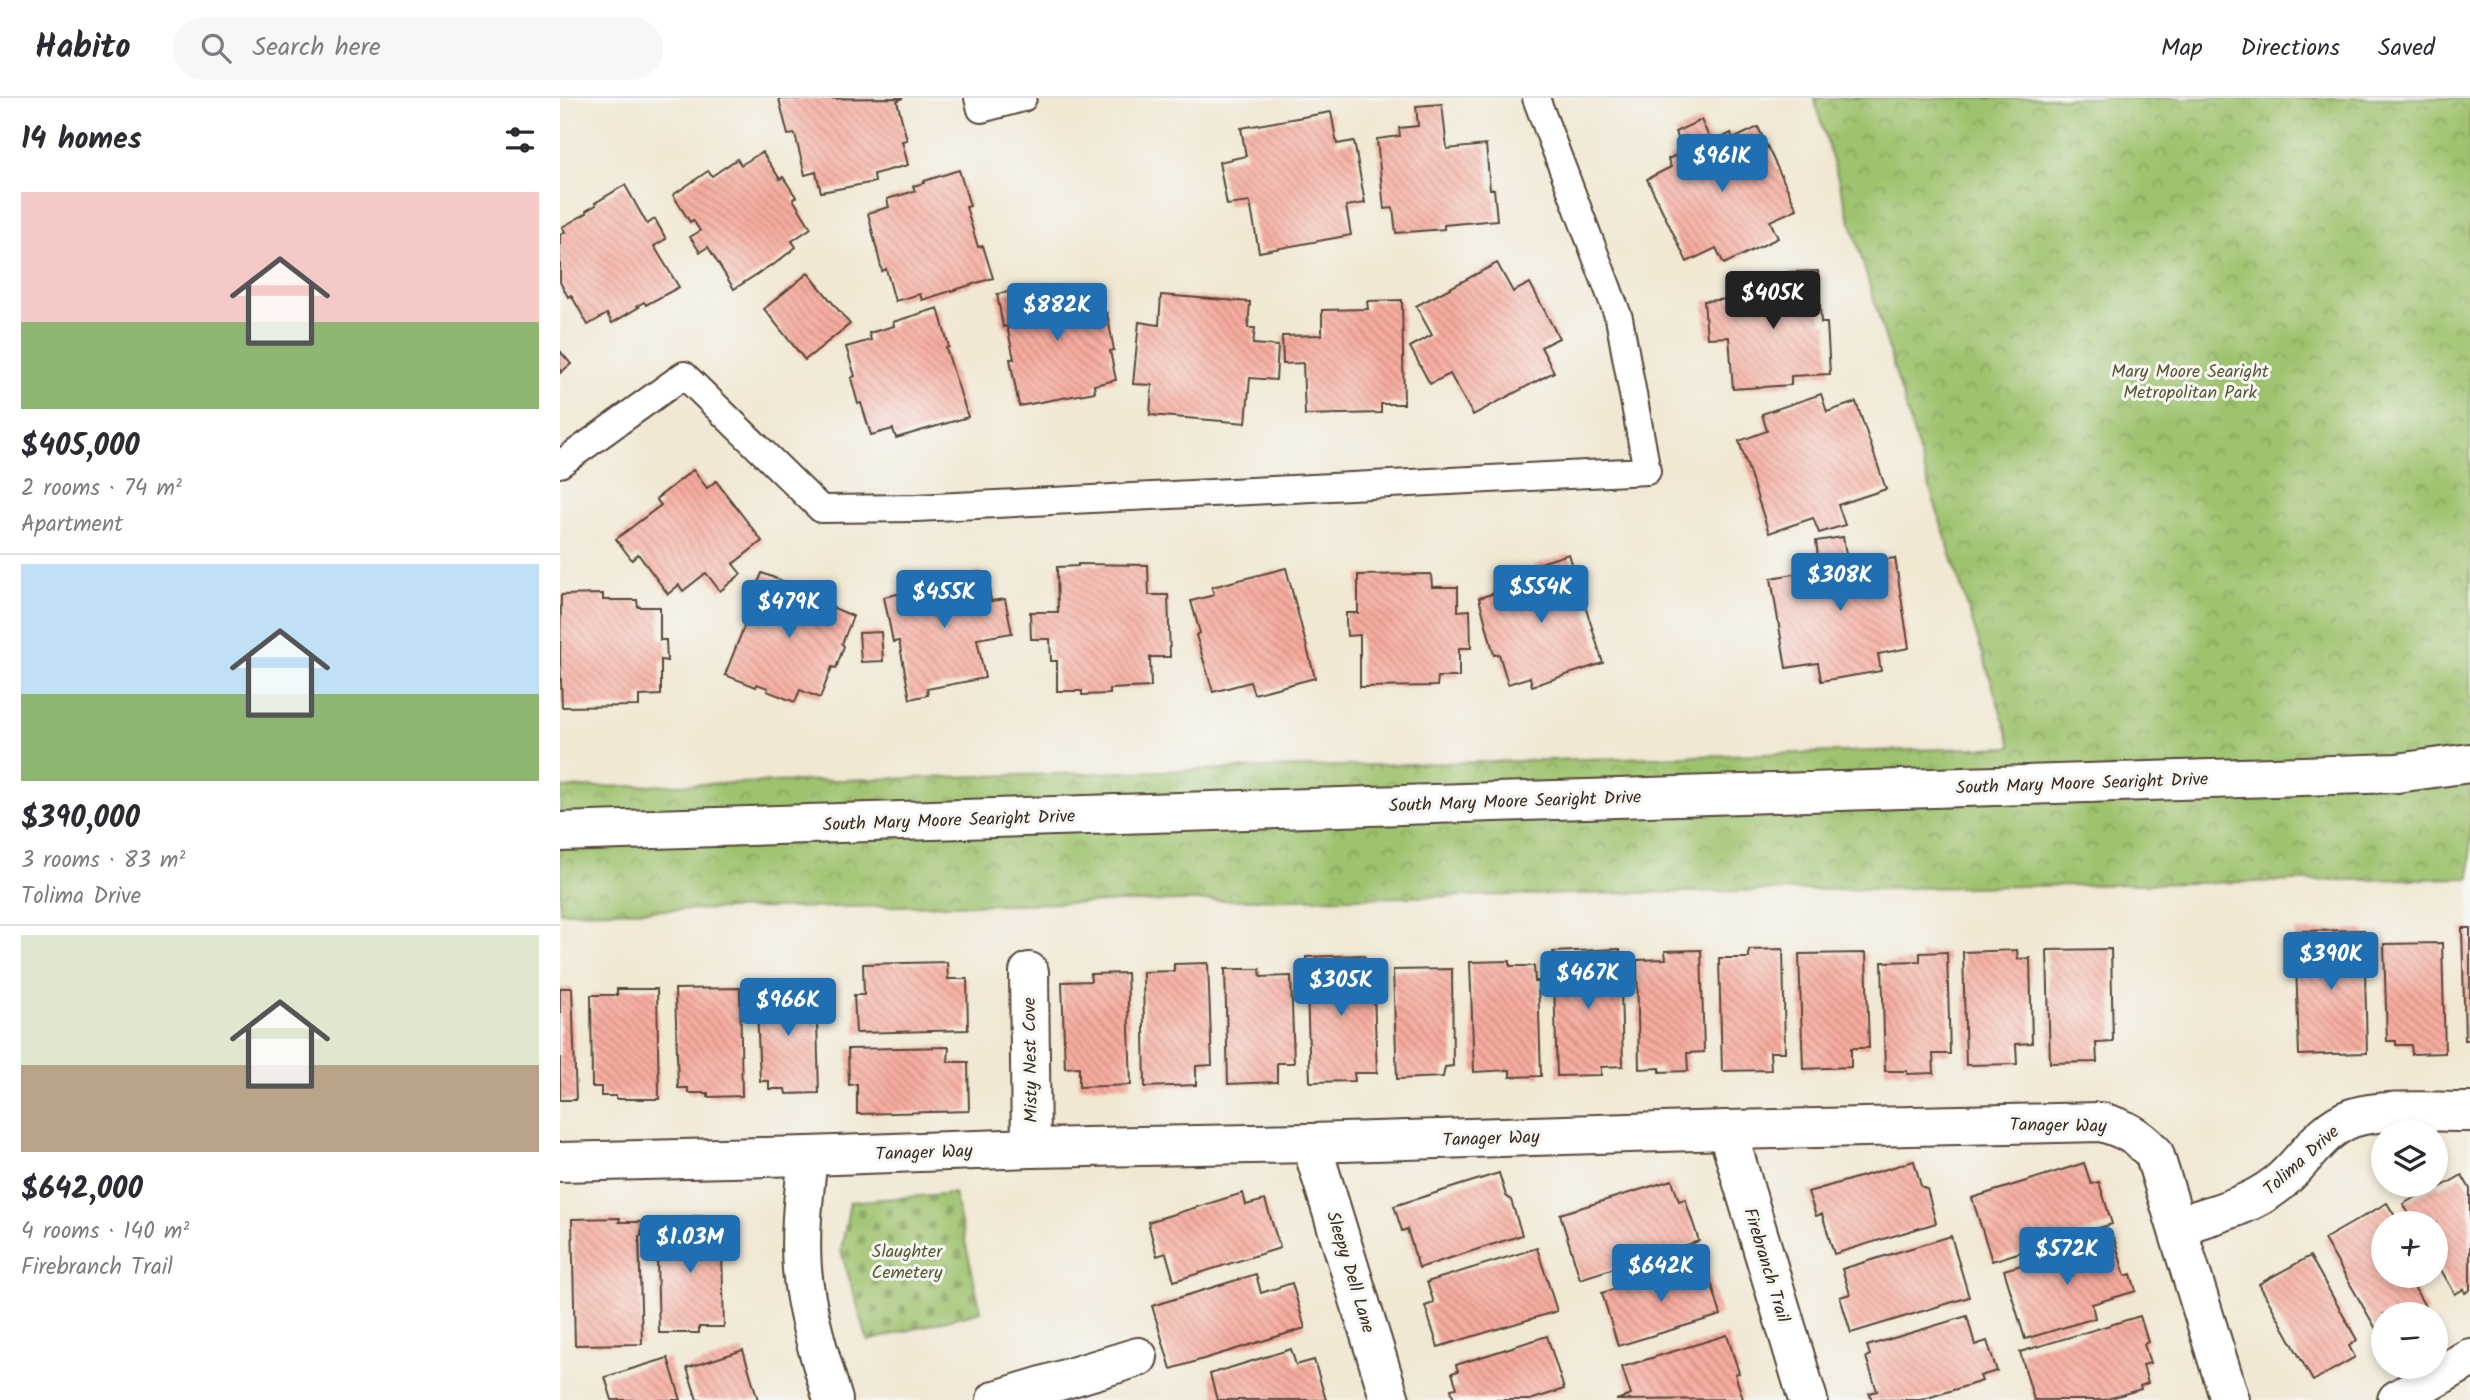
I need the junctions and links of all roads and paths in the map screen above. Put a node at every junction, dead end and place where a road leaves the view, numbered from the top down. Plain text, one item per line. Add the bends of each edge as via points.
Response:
1 (978, 98) edge
2 (1023, 98) edge
3 (1536, 98) edge
4 (560, 464) edge
5 (2470, 762) edge
6 (560, 832) edge
7 (1028, 972) dead end
8 (2470, 1112) edge
9 (1727, 1130) junction
10 (1311, 1143) junction
11 (1031, 1148) junction
12 (808, 1156) junction
13 (560, 1162) edge
14 (2177, 1226) junction
15 (1138, 1357) dead end
16 (2470, 1358) edge
17 (833, 1400) edge
18 (996, 1400) edge
19 (1390, 1400) edge
20 (1808, 1400) edge
21 (2230, 1400) edge
22 (2397, 1400) edge

1 - 2 lane via 981,109
3 - 4 lane via 1619,317 1647,471 930,508 821,509 684,375
5 - 6 street, South Mary Moore Searight Drive via 2397,773
7 - 11 street, Misty Nest Cove
8 - 14 street, Tolima Drive via 2353,1118 2317,1140 2263,1195
9 - 10 street, Tanager Way
9 - 14 street, Tanager Way via 2101,1122 2125,1129 2154,1153
9 - 20 street, Firebranch Trail
10 - 11 street, Tanager Way
10 - 19 street, Sleepy Dell Lane
11 - 12 street, Tanager Way
12 - 13 street, Tanager Way
12 - 17 street via 802,1270 815,1340
14 - 21 street, Tanager Way
15 - 18 street
16 - 22 street

